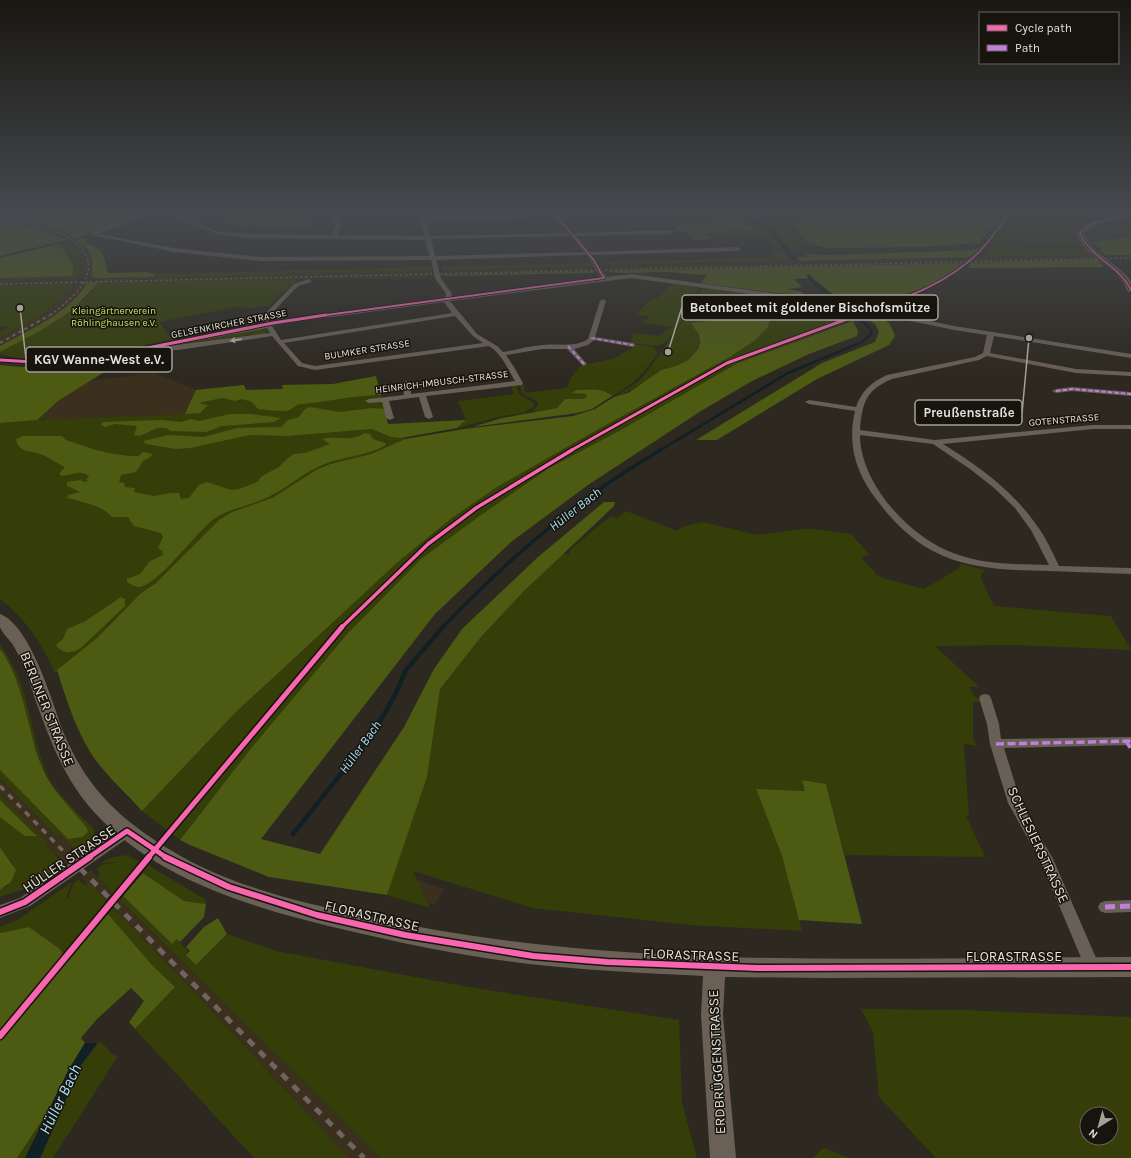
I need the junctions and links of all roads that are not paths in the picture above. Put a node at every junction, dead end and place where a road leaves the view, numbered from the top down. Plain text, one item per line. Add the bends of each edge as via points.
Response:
1 (435, 266) edge
2 (597, 266) edge
3 (1111, 266) edge
4 (604, 278) junction
5 (310, 280) dead end
6 (1131, 290) edge
7 (447, 299) junction
8 (603, 301) dead end
9 (457, 314) junction
10 (268, 324) junction
11 (274, 334) junction
12 (991, 334) junction
13 (591, 338) junction
14 (279, 342) junction
15 (490, 344) junction
16 (163, 345) junction
17 (633, 345) dead end
18 (568, 346) junction
19 (501, 354) junction
20 (986, 354) junction
21 (1131, 356) edge
22 (0, 360) edge
23 (584, 364) dead end
24 (1131, 374) edge
25 (406, 383) dead end
26 (1056, 392) dead end
27 (1131, 394) edge
28 (422, 395) junction
29 (408, 396) junction
30 (386, 399) junction
31 (369, 401) dead end
32 (809, 402) dead end
33 (857, 409) junction
34 (429, 417) dead end
35 (390, 418) dead end
36 (1131, 427) edge
37 (856, 432) junction
38 (935, 442) junction
39 (1056, 569) junction
40 (1131, 571) edge
41 (0, 619) edge
42 (986, 698) dead end
43 (996, 744) junction
44 (1129, 744) edge
45 (127, 832) junction
46 (257, 896) joint
47 (1131, 906) edge
48 (1105, 907) dead end
49 (0, 912) edge
50 (714, 967) junction
51 (1092, 967) junction
52 (1131, 967) edge
53 (723, 1158) edge

1 - 7 street, HEINRICH-IMBUSCH-STRASSE via 438,278 449,294
2 - 4 street
3 - 6 main road via 1124,277
4 - 7 street, GELSENKIRCHER STRASSE
4 - 12 street, GELSENKIRCHER STRASSE via 643,277 827,302
5 - 10 street via 296,285 265,315 264,320
7 - 9 street, HEINRICH-IMBUSCH-STRASSE via 447,303
7 - 10 street, GELSENKIRCHER STRASSE
8 - 13 street
9 - 14 street
9 - 15 street, HEINRICH-IMBUSCH-STRASSE via 475,335
10 - 11 street, BULMKER STRASSE
10 - 16 street, GELSENKIRCHER STRASSE
11 - 14 street, BULMKER STRASSE
11 -> 16 street, GELSENKIRCHER STRASSE via 178,348
12 - 20 street
12 - 21 street, GELSENKIRCHER STRASSE
13 - 17 street
13 - 18 street via 585,344
14 - 15 street, BULMKER STRASSE via 300,365 309,368
15 - 19 street, HEINRICH-IMBUSCH-STRASSE
16 - 22 street, GELSENKIRCHER STRASSE via 70,361 34,363
18 - 19 street via 541,347
18 - 23 street
19 - 28 street, HEINRICH-IMBUSCH-STRASSE via 519,382
20 - 24 street via 1065,370 1096,374
20 - 33 street via 966,363 884,379 870,390
25 - 29 street
26 - 27 street via 1072,390
28 - 29 street, HEINRICH-IMBUSCH-STRASSE
28 - 34 street
29 - 30 street, HEINRICH-IMBUSCH-STRASSE
30 - 31 street, HEINRICH-IMBUSCH-STRASSE
30 - 35 street
32 - 33 street
33 - 37 street
36 - 38 street, GOTENSTRASSE via 1093,427
37 - 38 street, GOTENSTRASSE
37 - 39 street via 857,451 873,489 899,521 931,546 958,559 981,565
38 - 39 street via 978,470 1016,504 1035,530
39 - 40 street
41 - 45 main road, BERLINER STRASSE via 25,651 76,777 90,796
42 - 43 street, SCHLESIERSTRASSE
43 - 44 street
43 - 51 street, SCHLESIERSTRASSE via 1015,803 1046,859
45 - 46 main road, BERLINER STRASSE via 173,862 212,880
45 - 49 street, HÜLLER STRASSE via 24,902
46 - 50 main road, FLORASTRASSE via 372,929 481,949 582,960
47 - 48 street
50 - 51 main road, FLORASTRASSE
50 - 53 main road, ERDBRÜGGENSTRASSE via 712,1015
51 - 52 main road, FLORASTRASSE

